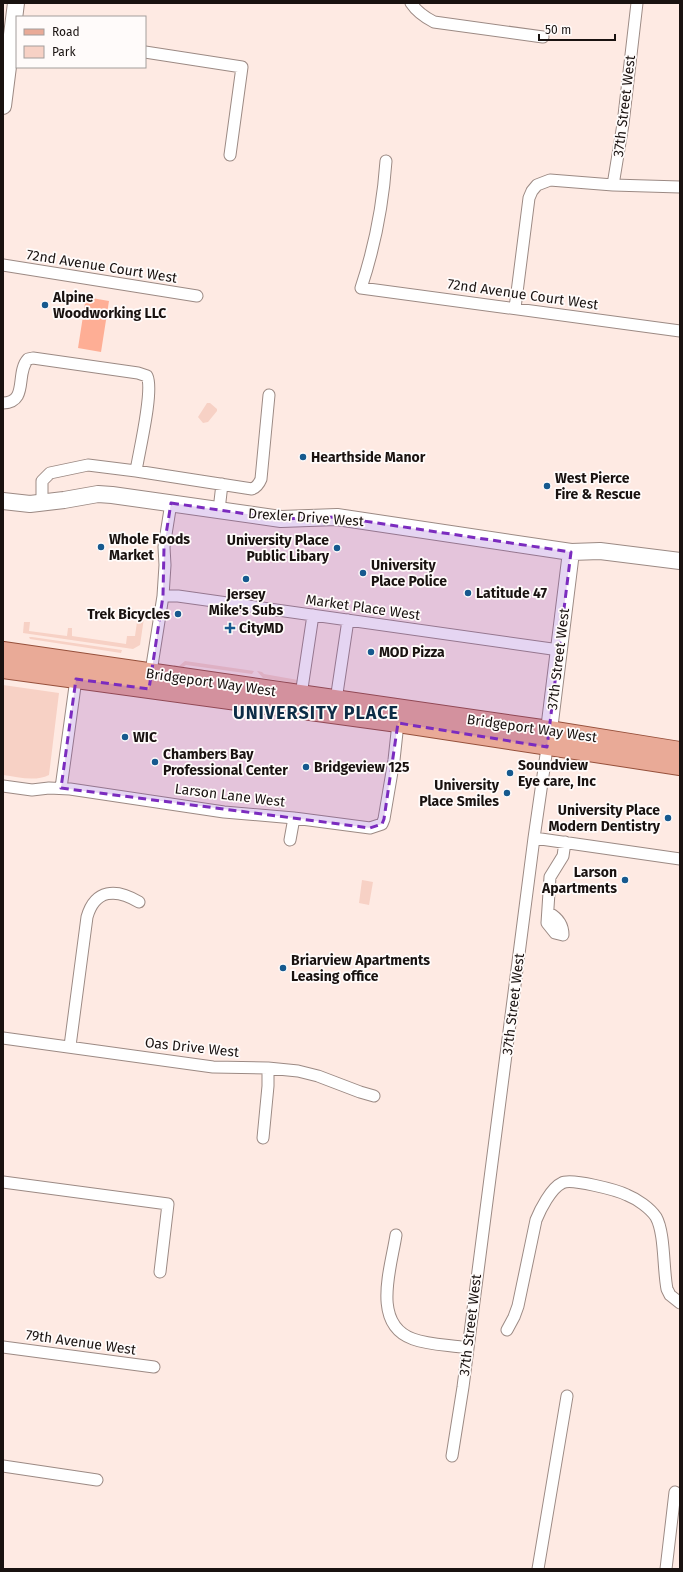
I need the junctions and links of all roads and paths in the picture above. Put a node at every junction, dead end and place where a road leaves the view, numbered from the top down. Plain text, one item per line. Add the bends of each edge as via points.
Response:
1 (16, 3) edge
2 (637, 3) edge
3 (414, 7) edge
4 (14, 33) edge
5 (543, 37) dead end
6 (146, 52) edge
7 (3, 106) edge
8 (230, 155) dead end
9 (386, 160) dead end
10 (613, 185) junction
11 (680, 188) edge
12 (3, 266) edge
13 (197, 296) dead end
14 (515, 308) junction
15 (680, 331) edge
16 (270, 396) dead end
17 (3, 403) edge
18 (136, 471) junction
19 (222, 484) junction
20 (3, 501) edge
21 (42, 503) junction
22 (171, 503) junction
23 (219, 510) junction
24 (571, 552) junction
25 (680, 561) edge
26 (163, 596) junction
27 (313, 615) junction
28 (348, 620) junction
29 (559, 650) junction
30 (3, 651) edge
31 (3, 669) edge
32 (76, 680) junction
33 (150, 681) junction
34 (301, 695) junction
35 (336, 700) junction
36 (398, 723) junction
37 (548, 738) junction
38 (680, 751) edge
39 (680, 766) edge
40 (3, 786) edge
41 (61, 788) junction
42 (294, 818) junction
43 (534, 838) junction
44 (290, 840) dead end
45 (565, 842) junction
46 (680, 859) edge
47 (139, 902) dead end
48 (549, 913) dead end
49 (3, 1038) edge
50 (70, 1046) junction
51 (268, 1068) junction
52 (374, 1096) dead end
53 (262, 1138) dead end
54 (3, 1182) edge
55 (396, 1235) dead end
56 (160, 1272) dead end
57 (680, 1303) edge
58 (507, 1330) dead end
59 (3, 1346) edge
60 (467, 1348) junction
61 (154, 1367) dead end
62 (567, 1396) dead end
63 (452, 1456) dead end
64 (3, 1466) edge
65 (97, 1480) dead end
66 (675, 1492) dead end
67 (538, 1569) edge
68 (666, 1569) edge

1 - 4 street
2 - 10 street, 37th Street West
3 - 5 street via 425,18 434,22
4 - 7 street
6 - 8 street via 242,67
9 - 14 street, 72nd Avenue Court West via 379,225 362,288
10 - 11 street
10 - 14 street via 550,180 542,182 532,190
12 - 13 street, 72nd Avenue Court West
14 - 15 street, 72nd Avenue Court West
16 - 19 street via 259,484 252,489
17 - 18 street via 16,399 23,368 28,359 32,358 147,376 148,402
18 - 19 street
18 - 21 street via 88,465 50,473 42,481
19 - 23 street
20 - 21 street, Drexler Drive West
21 - 22 street, Drexler Drive West via 98,494
22 - 23 street, Drexler Drive West
22 - 26 street via 164,547
23 - 24 street, Drexler Drive West via 281,519 337,517
24 - 25 street, Drexler Drive West via 600,551
24 - 29 street, 37th Street West
26 - 27 street, Market Place West
26 - 33 street
27 - 28 street, Market Place West
27 - 34 street
28 - 29 street, Market Place West
28 - 35 street
29 - 37 street, 37th Street West
30 - 33 main road, Bridgeport Way West
31 - 32 main road, Bridgeport Way West
32 - 33 main road, Bridgeport Way West
32 - 41 street
33 - 34 main road, Bridgeport Way West
33 - 36 main road, Bridgeport Way West
34 - 35 main road, Bridgeport Way West
35 - 37 main road, Bridgeport Way West
36 - 37 main road, Bridgeport Way West
36 - 42 street, Larson Lane West via 382,824 370,828
37 - 38 main road, Bridgeport Way West
37 - 39 main road, Bridgeport Way West
37 - 43 street, 37th Street West
40 - 41 street, Larson Lane West via 32,790
41 - 42 street, Larson Lane West via 224,812
42 - 44 street
43 - 45 street
43 - 60 street, 37th Street West
45 - 46 street
45 - 48 street via 561,860 550,877
47 - 50 street via 126,895 111,893 100,896 91,907 87,917
49 - 50 street, Oas Drive West
50 - 51 street, Oas Drive West via 213,1067
51 - 52 street, Oas Drive West via 313,1074
51 - 53 street
54 - 56 street via 168,1204
55 - 60 street via 386,1299 387,1310 394,1325 413,1339
57 - 58 street via 667,1289 661,1236 652,1212 623,1193 565,1182 555,1188 536,1220 518,1306
59 - 61 street, 79th Avenue West
60 - 63 street, 37th Street West
62 - 67 street
64 - 65 street
66 - 68 street

